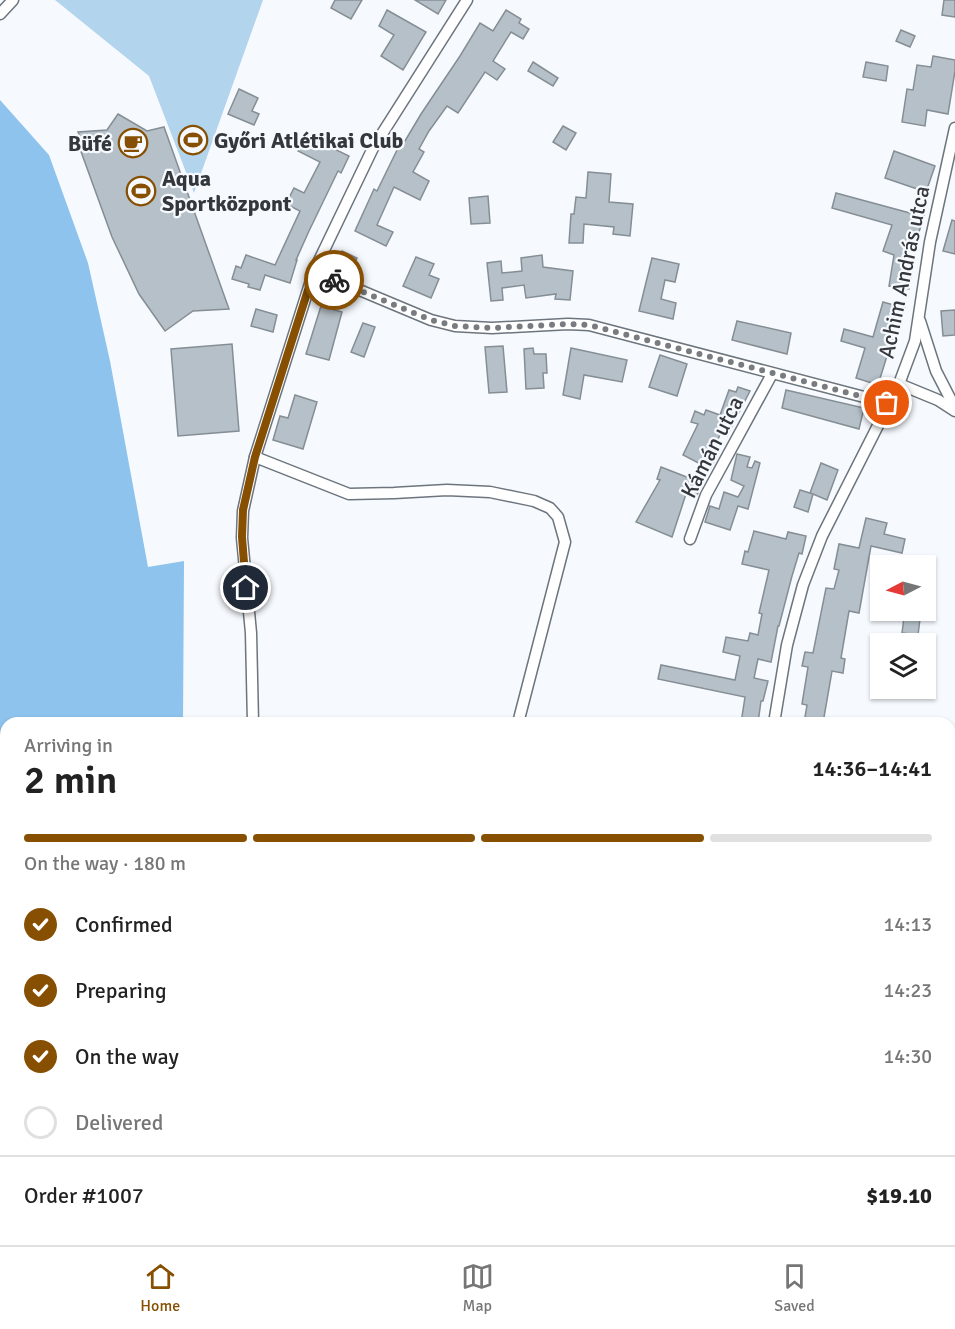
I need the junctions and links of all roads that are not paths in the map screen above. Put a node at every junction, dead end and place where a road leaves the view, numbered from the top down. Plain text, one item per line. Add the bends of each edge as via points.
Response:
1 (13, 0) edge
2 (467, 0) edge
3 (0, 14) edge
4 (955, 128) edge
5 (314, 271) junction
6 (919, 318) junction
7 (772, 374) junction
8 (898, 384) junction
9 (887, 403) junction
10 (955, 409) edge
11 (255, 457) junction
12 (690, 539) dead end
13 (253, 717) edge
14 (520, 717) edge
15 (775, 717) edge

1 - 3 street
2 - 5 street via 373,148
4 - 6 street, Achim András utca via 930,242
5 - 7 street, Kámán utca via 431,320 455,326 589,325
5 - 11 street
6 - 8 street, Achim András utca via 909,360
6 - 10 street via 936,371
7 - 9 street, Kámán utca
7 - 12 street, Kámán utca via 706,495
8 - 9 street, Achim András utca
8 - 10 street
9 - 15 street, Achim András utca via 822,536 803,585 787,645
11 - 13 street via 243,510 242,537 251,633
11 - 14 street via 349,494 490,492 550,508 558,517 565,542

